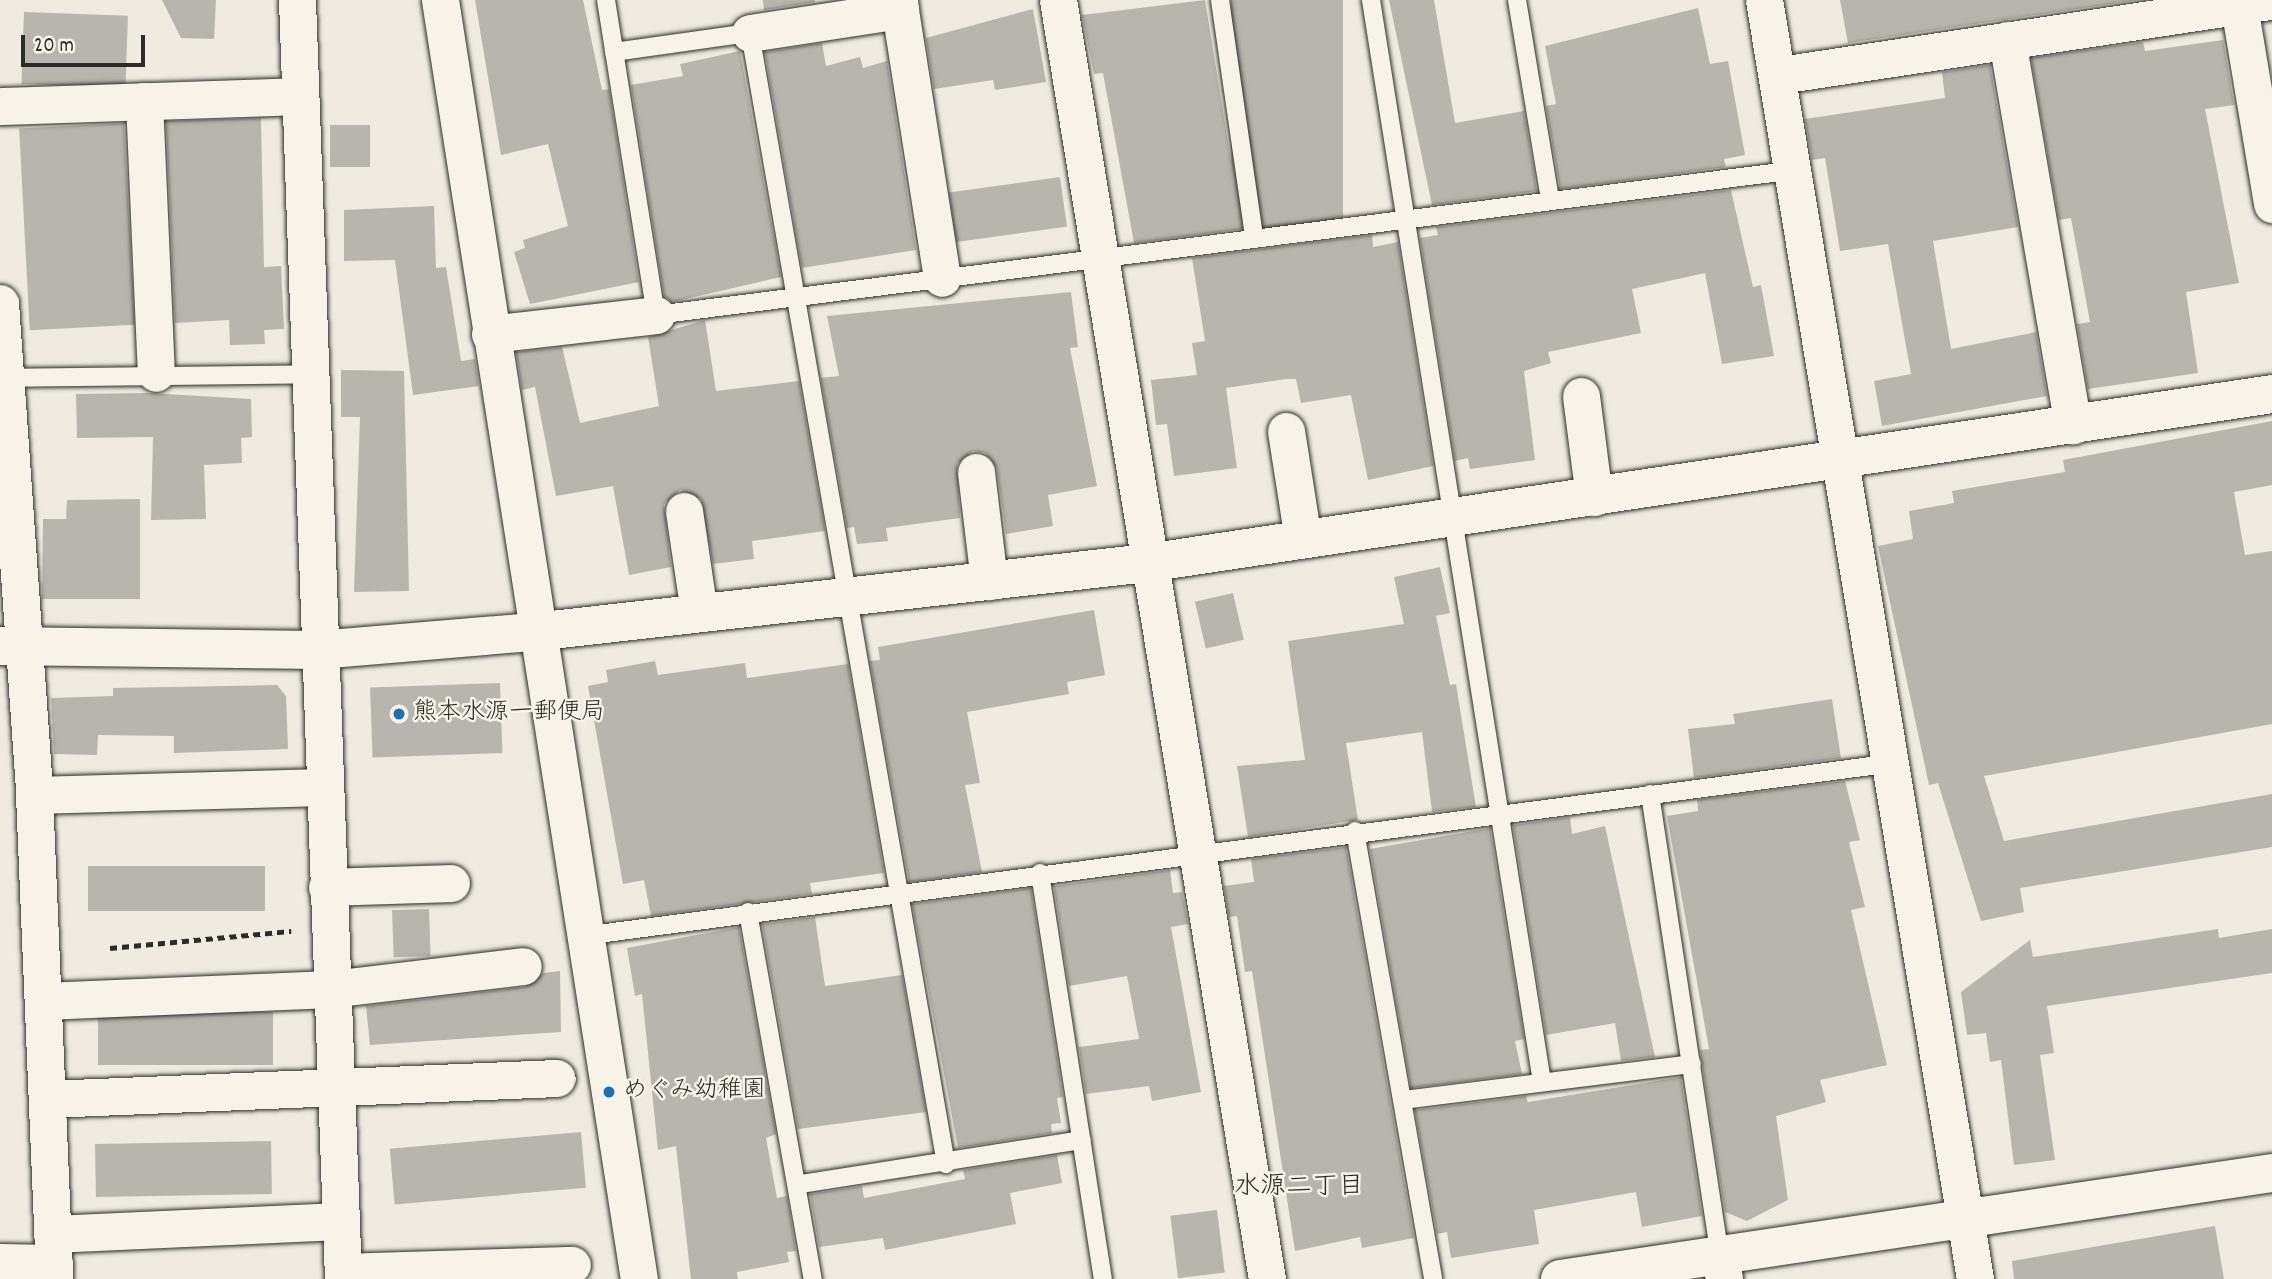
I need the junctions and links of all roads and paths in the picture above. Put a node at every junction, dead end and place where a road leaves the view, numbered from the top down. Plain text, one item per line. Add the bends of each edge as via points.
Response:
1 (297, 0) edge
2 (440, 0) edge
3 (606, 0) edge
4 (1058, 0) edge
5 (1220, 0) edge
6 (1371, 0) edge
7 (1517, 0) edge
8 (1764, 0) edge
9 (2250, 2) edge
10 (899, 5) edge
11 (750, 33) junction
12 (2007, 40) junction
13 (614, 52) junction
14 (1780, 75) junction
15 (300, 96) junction
16 (144, 101) junction
17 (0, 106) edge
18 (1796, 170) junction
19 (1550, 200) junction
20 (2272, 204) edge
21 (1407, 220) junction
22 (1254, 235) junction
23 (1098, 256) junction
24 (942, 278) junction
25 (794, 299) junction
26 (0, 303) edge
27 (656, 315) junction
28 (490, 334) junction
29 (156, 373) junction
30 (309, 374) junction
31 (2, 378) edge
32 (2272, 394) edge
33 (1581, 396) dead end
34 (2073, 425) junction
35 (1286, 431) dead end
36 (1843, 461) junction
37 (976, 472) dead end
38 (1594, 497) junction
39 (684, 511) dead end
40 (1455, 517) junction
41 (1303, 539) junction
42 (1147, 563) junction
43 (989, 581) junction
44 (845, 597) junction
45 (699, 613) junction
46 (534, 632) junction
47 (12, 646) edge
48 (318, 650) junction
49 (1893, 763) junction
50 (323, 787) junction
51 (1650, 794) junction
52 (34, 795) junction
53 (1501, 812) junction
54 (1355, 831) junction
55 (1196, 852) junction
56 (1040, 873) junction
57 (451, 883) dead end
58 (327, 887) junction
59 (894, 891) junction
60 (748, 912) junction
61 (329, 928) junction
62 (583, 936) junction
63 (110, 948) dead end
64 (523, 966) dead end
65 (331, 989) junction
66 (43, 1001) junction
67 (1692, 1064) junction
68 (557, 1078) dead end
69 (1542, 1082) junction
70 (341, 1087) junction
71 (48, 1098) junction
72 (1403, 1100) junction
73 (1082, 1140) junction
74 (946, 1164) junction
75 (2272, 1173) edge
76 (801, 1184) junction
77 (340, 1221) junction
78 (1965, 1223) junction
79 (53, 1259) edge
80 (0, 1262) edge
81 (572, 1265) dead end
82 (1722, 1268) edge
83 (343, 1276) edge
84 (1576, 1278) edge
85 (639, 1279) edge
86 (813, 1279) edge
87 (1103, 1279) edge
88 (1267, 1279) edge
89 (1433, 1279) edge
90 (1975, 1279) edge

1 - 15 street
2 - 28 street
3 - 13 lane
4 - 23 street
5 - 22 lane
6 - 21 lane
7 - 19 lane
8 - 14 street
9 - 12 street
9 - 20 street
10 - 11 street
10 - 24 street
11 - 13 lane
11 - 25 lane
12 - 14 street
12 - 34 street
13 - 27 lane
14 - 18 street
15 - 16 street
15 - 30 street
16 - 17 street
16 - 29 street
18 - 19 lane
18 - 36 street
19 - 21 lane
21 - 22 lane
21 - 40 lane
22 - 23 lane
23 - 24 lane
23 - 42 street
24 - 25 lane
25 - 27 lane
25 - 44 lane
26 - 31 street
27 - 28 street
28 - 46 street
29 - 30 lane
29 - 31 lane
30 - 48 street
31 - 47 street
32 - 34 street
33 - 38 street
34 - 36 street
35 - 41 street
36 - 38 street
36 - 49 street
37 - 43 street
38 - 40 street
39 - 45 street
40 - 41 street
40 - 53 lane
41 - 42 street
42 - 43 street
42 - 55 street
43 - 44 street
44 - 45 street
44 - 59 lane
45 - 46 street
46 - 48 street
46 - 62 street
47 - 48 street
47 - 52 street
48 - 50 street
49 - 51 lane
49 - 78 street
50 - 52 street
50 - 58 street
51 - 53 lane
51 - 67 lane
52 - 66 street
53 - 54 lane
53 - 69 lane
54 - 55 lane
54 - 72 lane
55 - 56 lane
55 - 88 street
56 - 59 lane
56 - 73 lane
57 - 58 street
58 - 61 street
59 - 60 lane
59 - 74 lane
60 - 62 lane
60 - 76 lane
61 - 63 path
61 - 65 street
62 - 85 street
64 - 65 street
65 - 66 street
65 - 70 street
66 - 71 street
67 - 69 lane
67 - 82 lane
68 - 70 street
69 - 72 lane
70 - 71 street
70 - 77 street
71 - 79 street
72 - 89 lane
73 - 74 lane
73 - 87 lane
74 - 76 lane
75 - 78 street
76 - 86 lane
77 - 79 street
77 - 83 street
78 - 82 street
78 - 90 street
79 - 80 street
81 - 83 street
82 - 84 street

